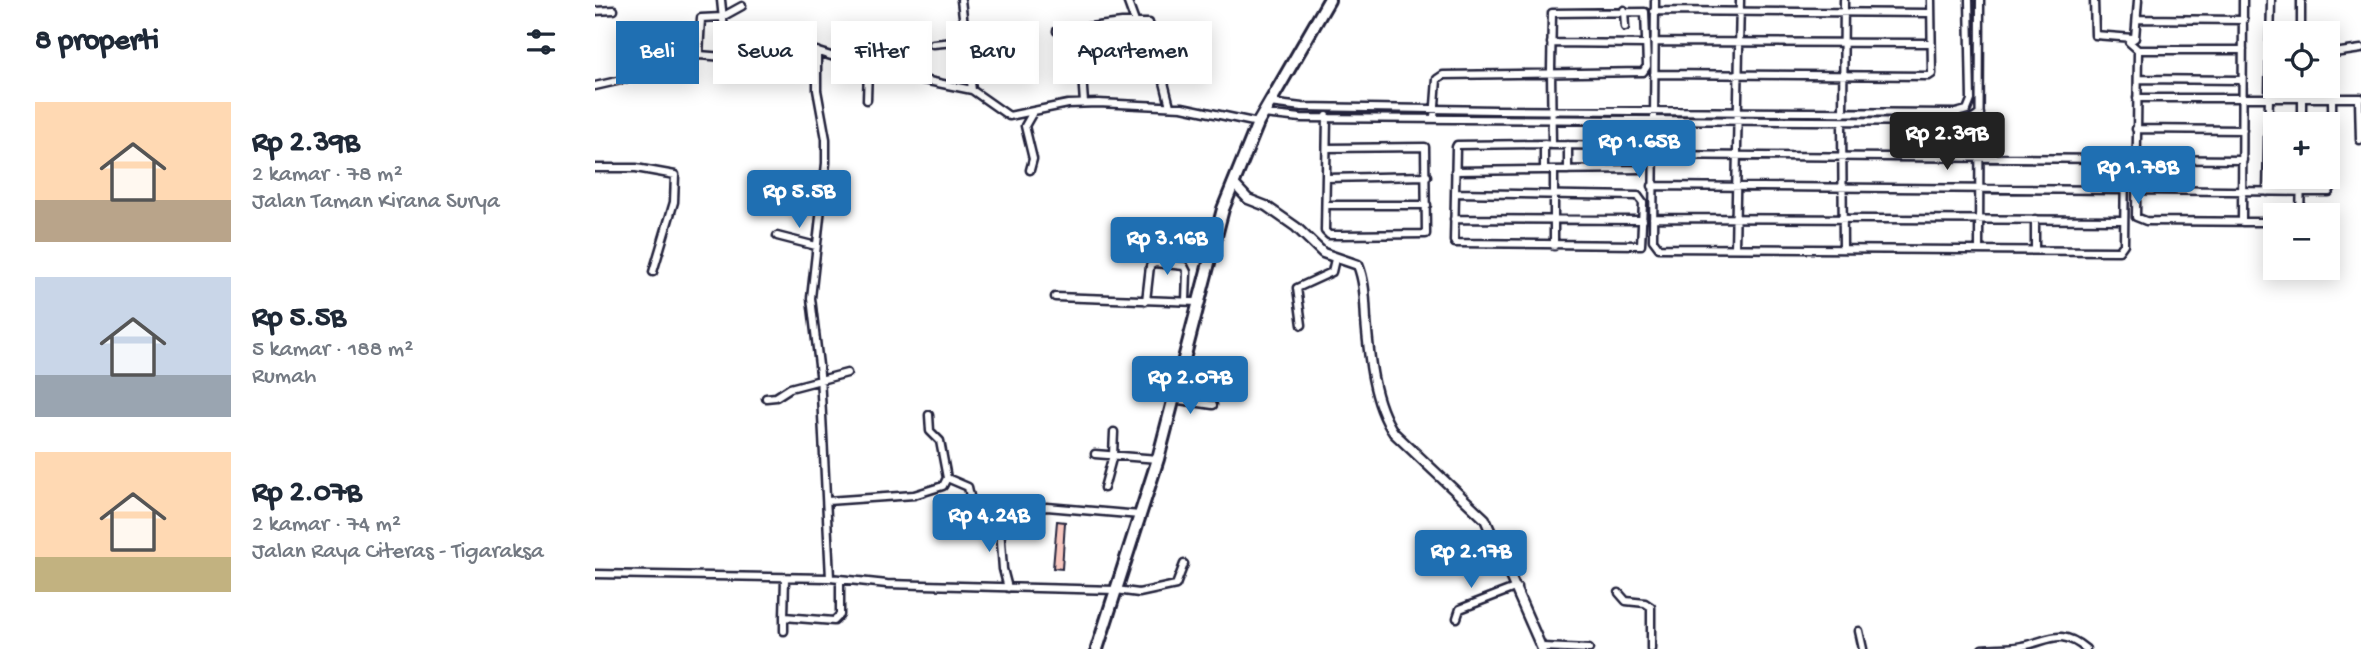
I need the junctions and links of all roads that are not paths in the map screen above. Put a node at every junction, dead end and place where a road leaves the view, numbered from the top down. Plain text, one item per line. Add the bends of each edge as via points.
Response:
1 (721, 0) edge
2 (971, 0) edge
3 (1127, 0) edge
4 (1329, 0) edge
5 (1655, 0) edge
6 (1740, 0) edge
7 (1844, 0) edge
8 (1931, 0) edge
9 (1969, 0) edge
10 (1980, 0) edge
11 (2094, 0) edge
12 (2138, 0) edge
13 (2243, 0) edge
14 (2270, 0) edge
15 (2301, 0) edge
16 (961, 1) edge
17 (742, 6) dead end
18 (614, 10) dead end
19 (1625, 10) junction
20 (595, 11) edge
21 (1654, 11) junction
22 (1740, 12) junction
23 (1930, 13) junction
24 (1844, 14) junction
25 (722, 17) junction
26 (2137, 19) junction
27 (2244, 20) junction
28 (722, 21) edge
29 (963, 21) edge
30 (1135, 21) edge
31 (2301, 21) edge
32 (1625, 27) dead end
33 (2135, 38) junction
34 (1738, 41) junction
35 (946, 43) edge
36 (1551, 43) junction
37 (1650, 43) junction
38 (1844, 43) junction
39 (1931, 43) junction
40 (933, 44) dead end
41 (2138, 50) junction
42 (2243, 50) junction
43 (2361, 50) edge
44 (817, 51) edge
45 (2340, 52) edge
46 (699, 55) joint
47 (831, 56) edge
48 (713, 57) edge
49 (1551, 72) junction
50 (1654, 74) junction
51 (1738, 75) junction
52 (1843, 78) junction
53 (2138, 79) junction
54 (2242, 80) junction
55 (616, 81) edge
56 (932, 82) edge
57 (817, 84) edge
58 (868, 84) edge
59 (971, 84) edge
60 (1083, 84) edge
61 (1165, 84) edge
62 (595, 86) edge
63 (972, 90) junction
64 (2137, 98) junction
65 (2243, 98) junction
66 (2332, 99) junction
67 (2360, 99) edge
68 (867, 100) dead end
69 (2269, 100) junction
70 (2302, 100) junction
71 (1084, 103) junction
72 (1269, 103) junction
73 (1170, 106) junction
74 (1327, 107) junction
75 (1434, 108) junction
76 (1033, 112) junction
77 (2302, 112) edge
78 (1738, 113) junction
79 (1843, 114) junction
80 (1980, 114) junction
81 (1551, 115) junction
82 (1653, 116) junction
83 (1327, 117) junction
84 (1261, 118) junction
85 (1434, 118) junction
86 (1737, 122) junction
87 (1842, 123) junction
88 (2136, 130) junction
89 (2243, 130) junction
90 (2360, 140) edge
91 (1544, 144) junction
92 (1552, 145) junction
93 (1568, 145) junction
94 (1327, 148) junction
95 (1652, 155) junction
96 (1737, 156) junction
97 (1842, 157) junction
98 (1979, 159) junction
99 (2125, 159) junction
100 (2136, 159) junction
101 (2243, 160) junction
102 (595, 168) edge
103 (1030, 170) dead end
104 (1544, 170) junction
105 (1554, 170) junction
106 (1568, 170) junction
107 (1455, 171) junction
108 (1427, 176) junction
109 (1326, 178) junction
110 (1233, 183) junction
111 (1652, 186) junction
112 (1736, 186) junction
113 (1843, 187) junction
114 (1979, 188) junction
115 (2125, 190) junction
116 (2136, 190) junction
117 (2242, 191) junction
118 (2267, 192) junction
119 (2301, 192) junction
120 (1455, 193) junction
121 (1554, 194) junction
122 (2301, 203) edge
123 (1326, 205) junction
124 (1427, 205) junction
125 (1843, 217) junction
126 (1653, 218) junction
127 (1736, 218) junction
128 (1454, 219) junction
129 (1979, 219) junction
130 (2035, 219) junction
131 (1555, 220) junction
132 (1643, 220) junction
133 (2125, 220) junction
134 (2242, 222) junction
135 (2263, 222) edge
136 (777, 236) dead end
137 (816, 246) junction
138 (1554, 246) junction
139 (1735, 248) junction
140 (1843, 248) junction
141 (1979, 249) junction
142 (2035, 250) junction
143 (1335, 259) junction
144 (653, 272) dead end
145 (1055, 297) dead end
146 (1146, 301) junction
147 (1192, 302) junction
148 (1302, 325) dead end
149 (847, 373) dead end
150 (820, 381) junction
151 (766, 398) dead end
152 (1172, 399) junction
153 (1213, 405) dead end
154 (929, 415) dead end
155 (1114, 432) dead end
156 (1095, 454) dead end
157 (1113, 455) junction
158 (1158, 459) junction
159 (947, 478) junction
160 (1104, 488) dead end
161 (827, 501) junction
162 (999, 514) junction
163 (1140, 515) junction
164 (1184, 564) dead end
165 (595, 574) edge
166 (785, 578) junction
167 (830, 578) junction
168 (840, 580) junction
169 (1517, 587) junction
170 (1008, 588) junction
171 (1116, 590) junction
172 (1619, 593) dead end
173 (784, 617) junction
174 (1457, 618) dead end
175 (784, 631) dead end
176 (1859, 631) dead end
177 (1542, 648) edge
178 (1097, 649) edge
179 (1589, 649) edge
180 (1651, 649) edge
181 (1863, 649) edge
182 (1982, 649) edge
183 (2086, 649) edge

1 - 25 street
2 - 16 street
3 - 30 street
4 - 72 main road
5 - 21 street
6 - 22 street
7 - 24 street
8 - 23 street
9 - 79 street via 1971,100 1967,110
10 - 80 street
11 - 33 street via 2095,35
12 - 26 street
13 - 27 street
14 - 69 street
15 - 31 street
16 - 29 street
17 - 25 street
18 - 20 street
19 - 32 street
19 - 36 street via 1552,13
19 - 37 street via 1646,14
21 - 22 street
21 - 37 street
22 - 24 street
22 - 34 street
23 - 24 street
23 - 39 street
24 - 38 street
25 - 28 street
25 - 46 street via 701,18
26 - 27 street
26 - 33 street
27 - 42 street
33 - 41 street via 2129,41
34 - 37 street
34 - 38 street
34 - 51 street
35 - 40 street
36 - 37 street
36 - 49 street
37 - 49 street via 1643,72
37 - 50 street
38 - 39 street
38 - 52 street
39 - 52 street via 1929,76
41 - 42 street
41 - 53 street
42 - 54 street
43 - 45 street
44 - 47 street
46 - 48 street
49 - 75 street via 1439,76
49 - 81 street
50 - 51 street
50 - 82 street
51 - 52 street
51 - 78 street
52 - 79 street
53 - 54 street
53 - 64 street
54 - 65 street
55 - 62 street
56 - 63 street
57 - 137 street via 826,163
58 - 68 street
59 - 63 street
60 - 71 street
61 - 73 street
63 - 76 street via 1006,115
64 - 65 street
64 - 88 street
65 - 69 street
65 - 89 street
66 - 67 street
66 - 70 street
66 - 119 street via 2332,190
67 - 90 street
69 - 70 street
69 - 118 street
70 - 77 street
71 - 73 street
71 - 76 street
72 - 74 street
72 - 84 main road
73 - 84 street
74 - 75 street
74 - 83 street
75 - 81 street
75 - 85 street
76 - 103 street via 1025,126 1033,159
78 - 79 street
78 - 82 street
78 - 86 street
80 - 87 street via 1969,122
80 - 98 street
81 - 82 street
81 - 85 street
81 - 92 street
82 - 86 street
82 - 95 street
83 - 84 street
83 - 85 street
83 - 94 street
84 - 110 main road
86 - 87 street
86 - 96 street
87 - 97 street
88 - 89 street
88 - 100 street
89 - 101 street
91 - 92 street
91 - 104 street
91 - 107 street via 1459,144
92 - 93 street
93 - 106 street
93 - 106 street via 1639,146 1643,150 1643,165 1637,171
94 - 108 street via 1422,146
94 - 109 street
95 - 96 street
95 - 111 street
96 - 97 street
96 - 112 street
97 - 98 street
97 - 113 street
98 - 99 street
98 - 114 street
99 - 100 street
99 - 115 street
100 - 101 street
100 - 116 street
101 - 117 street
102 - 144 street via 636,168 675,175 674,202
104 - 105 street
104 - 107 street
105 - 106 street
105 - 121 street
107 - 120 street
108 - 109 street
108 - 124 street
109 - 123 street
110 - 143 street via 1248,199 1266,206
110 - 147 main road
111 - 112 street
111 - 126 street
112 - 113 street
112 - 127 street
113 - 114 street
113 - 125 street
114 - 115 street
114 - 129 street
115 - 133 street
116 - 117 street
116 - 134 street via 2136,217 2140,220
117 - 118 street
117 - 134 street
118 - 119 street
119 - 122 street
120 - 121 street
120 - 128 street
121 - 131 street
121 - 132 street via 1638,196
123 - 124 street
123 - 124 street via 1325,231 1329,234 1422,236 1427,232
125 - 127 street
125 - 129 street
125 - 140 street
126 - 127 street
126 - 139 street via 1653,240 1659,248
127 - 139 street
128 - 131 street
128 - 138 street via 1456,244
129 - 130 street
129 - 141 street
130 - 133 street
130 - 142 street
131 - 132 street
131 - 138 street
132 - 138 street via 1639,247
133 - 142 street via 2124,244 2119,251
134 - 135 street
136 - 137 street
137 - 150 street via 811,298
139 - 140 street
140 - 141 street
141 - 142 street
143 - 148 street via 1332,272 1297,288
143 - 169 street via 1354,261 1360,269 1368,344 1380,405 1389,425 1485,519
145 - 146 street
146 - 147 street
146 - 147 street via 1150,266 1155,263 1184,266
147 - 152 main road
149 - 150 street
150 - 151 street
150 - 161 street
152 - 153 street
152 - 158 main road
154 - 159 street
155 - 157 street
156 - 157 street
157 - 158 street
157 - 160 street
158 - 163 main road
159 - 161 street via 943,486 914,495
159 - 162 street via 968,487 974,512
161 - 167 street
162 - 163 street via 1047,507
162 - 170 street
163 - 171 main road
164 - 171 street via 1173,586 1139,593
165 - 166 street
166 - 167 street
166 - 173 street
167 - 168 street
168 - 170 street
168 - 173 street via 838,619
169 - 174 street via 1460,609
169 - 177 street
170 - 171 street
171 - 178 main road
172 - 180 street via 1626,601 1651,607
173 - 175 street
176 - 181 street
177 - 179 street
182 - 183 street via 2020,647 2059,636

